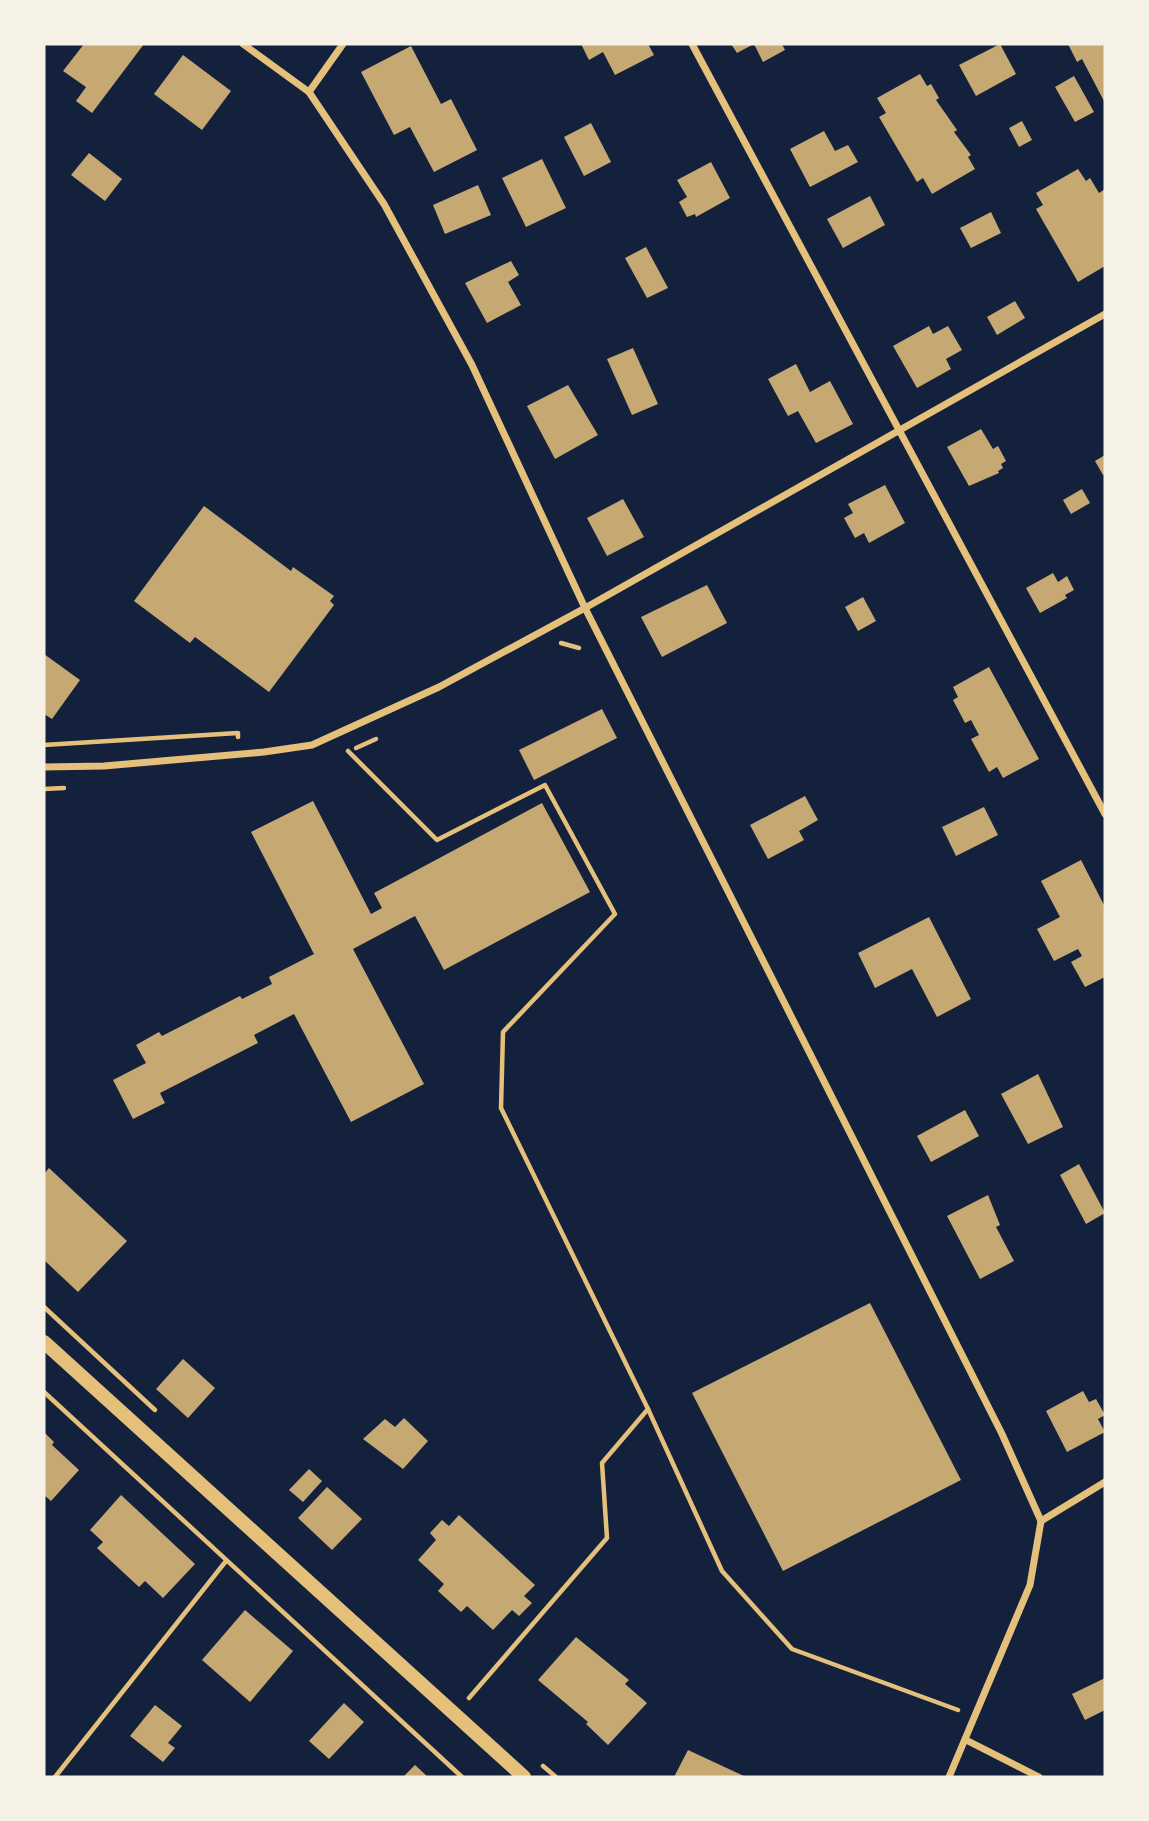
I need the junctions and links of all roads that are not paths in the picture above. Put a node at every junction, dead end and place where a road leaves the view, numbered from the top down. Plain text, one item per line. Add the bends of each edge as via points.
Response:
1 (243, 44) edge
2 (342, 44) edge
3 (692, 44) edge
4 (309, 92) junction
5 (1105, 314) edge
6 (899, 432) junction
7 (585, 608) junction
8 (44, 767) edge
9 (1105, 814) edge
10 (44, 1342) edge
11 (1105, 1482) edge
12 (1041, 1521) junction
13 (966, 1740) junction
14 (524, 1777) edge
15 (950, 1777) edge
16 (1039, 1777) edge

1 - 4 street
2 - 4 street
3 - 6 street
4 - 7 street via 384,204 472,365
5 - 6 street
6 - 7 street
6 - 9 street
7 - 8 street via 439,687 312,745 104,766
7 - 12 street via 1002,1434
10 - 14 main road
11 - 12 street
12 - 13 street via 1030,1585
13 - 15 street
13 - 16 street

